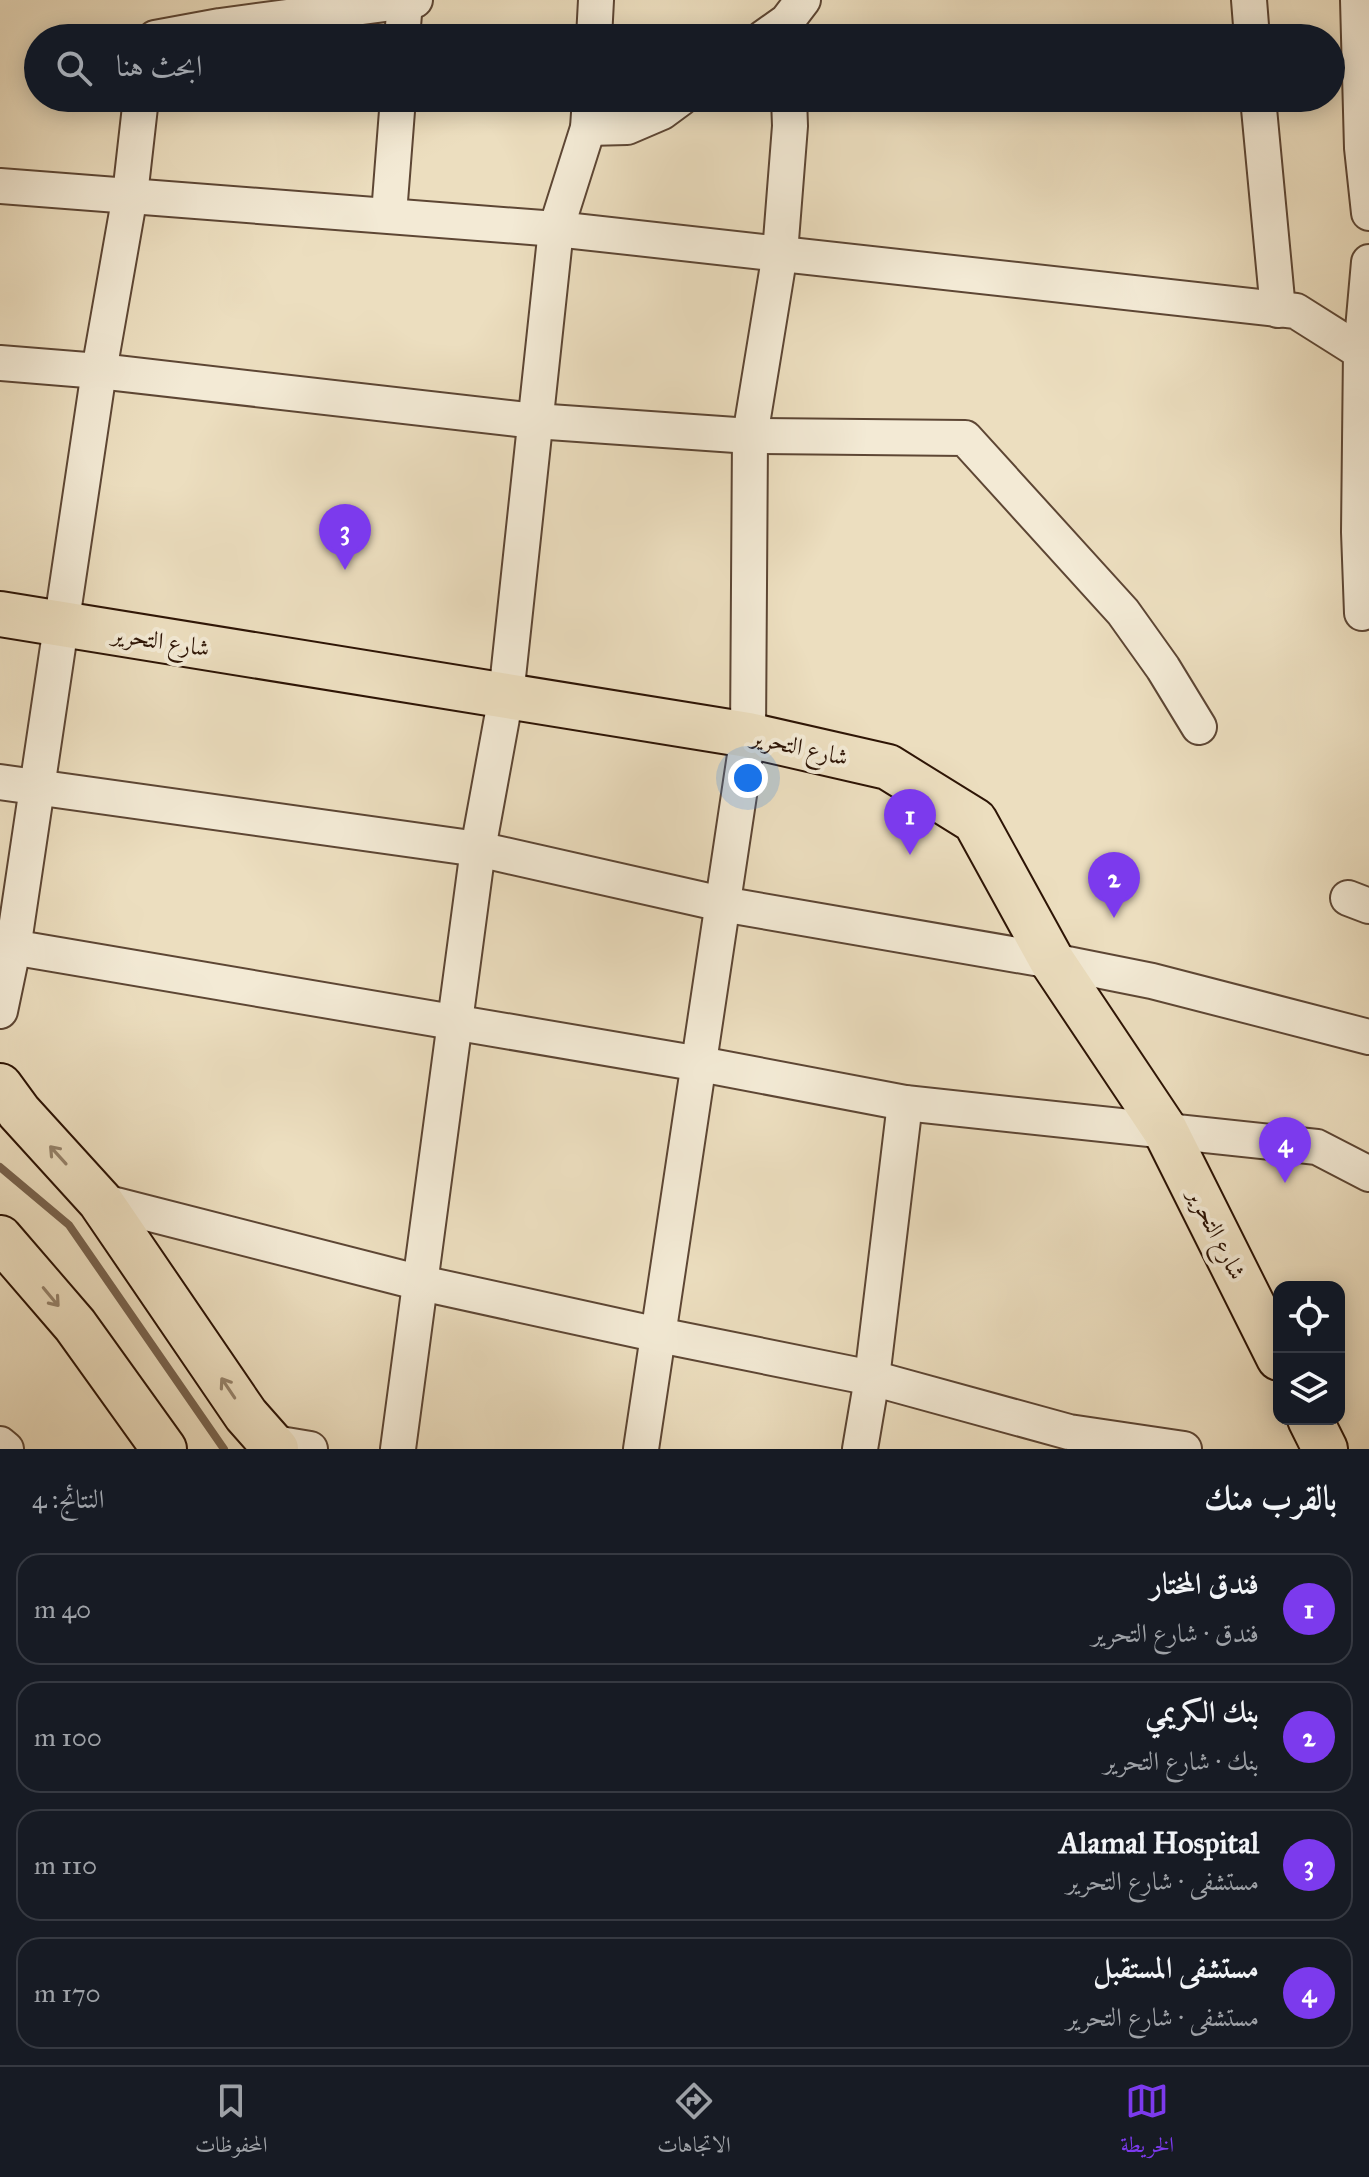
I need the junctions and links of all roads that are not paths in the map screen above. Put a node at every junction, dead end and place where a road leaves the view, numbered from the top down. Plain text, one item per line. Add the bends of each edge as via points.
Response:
1 (596, 0) edge
2 (1249, 0) edge
3 (1358, 0) edge
4 (410, 1) edge
5 (235, 24) edge
6 (405, 24) edge
7 (595, 24) edge
8 (1251, 24) edge
9 (139, 112) edge
10 (397, 112) edge
11 (662, 112) edge
12 (790, 112) edge
13 (1259, 112) edge
14 (589, 113) edge
15 (0, 186) edge
16 (130, 195) junction
17 (1369, 213) edge
18 (389, 214) junction
19 (556, 229) junction
20 (780, 253) junction
21 (1369, 262) edge
22 (1278, 310) junction
23 (1365, 352) edge
24 (0, 363) edge
25 (99, 371) junction
26 (535, 421) junction
27 (750, 436) junction
28 (1362, 613) dead end
29 (0, 614) edge
30 (61, 625) junction
31 (506, 696) junction
32 (1199, 727) dead end
33 (748, 735) junction
34 (0, 782) edge
35 (38, 788) junction
36 (478, 849) junction
37 (722, 904) junction
38 (6, 947) edge
39 (1052, 961) junction
40 (0, 1011) edge
41 (454, 1023) junction
42 (1369, 1037) edge
43 (700, 1064) junction
44 (0, 1086) edge
45 (905, 1103) junction
46 (1165, 1130) junction
47 (1369, 1174) edge
48 (100, 1201) junction
49 (0, 1238) edge
50 (421, 1283) junction
51 (659, 1335) junction
52 (1276, 1353) edge
53 (872, 1378) junction
54 (1313, 1425) edge
55 (1066, 1440) edge
56 (0, 1444) edge
57 (272, 1445) edge
58 (6, 1449) edge
59 (164, 1449) edge
60 (310, 1449) edge
61 (398, 1449) edge
62 (641, 1449) edge
63 (860, 1449) edge
64 (1184, 1449) edge
65 (1325, 1449) edge

1 - 7 street
2 - 8 street
3 - 17 street
4 - 5 street
4 - 6 street
9 - 16 street
10 - 18 street
11 - 14 street via 627,127
12 - 20 street
13 - 22 street
14 - 19 street
15 - 16 street
16 - 18 street
16 - 25 street
18 - 19 street
19 - 20 street
19 - 26 street
20 - 22 street
20 - 27 street
21 - 23 street
22 - 23 street via 1296,311
23 - 28 street
24 - 25 street
25 - 26 street
25 - 30 street
26 - 27 street
26 - 31 street
27 - 32 street via 965,438 1123,612
27 - 33 street
29 - 30 main road, شارع التحرير
30 - 31 main road, شارع التحرير
30 - 35 street
31 - 33 main road, شارع التحرير
31 - 36 street
33 - 37 street
33 - 39 main road, شارع التحرير via 888,767 975,821
34 - 35 street
35 - 36 street
35 - 38 street
36 - 37 street
36 - 41 street
37 - 39 street
37 - 43 street
38 - 40 street
38 - 41 street
39 - 42 street
39 - 46 main road, شارع التحرير
41 - 43 street
41 - 50 street
43 - 45 street
43 - 51 street
48 -> 44 main road
45 - 46 street
45 - 53 street
46 - 47 street via 1317,1147
46 - 52 main road, شارع التحرير
48 - 50 street
57 -> 48 main road
49 -> 59 main road via 75,1325
50 - 51 street
50 - 61 street
51 - 53 street
51 - 62 street
53 - 55 street
53 - 63 street
54 - 65 main road
55 - 64 street
56 - 58 street
57 - 60 street

